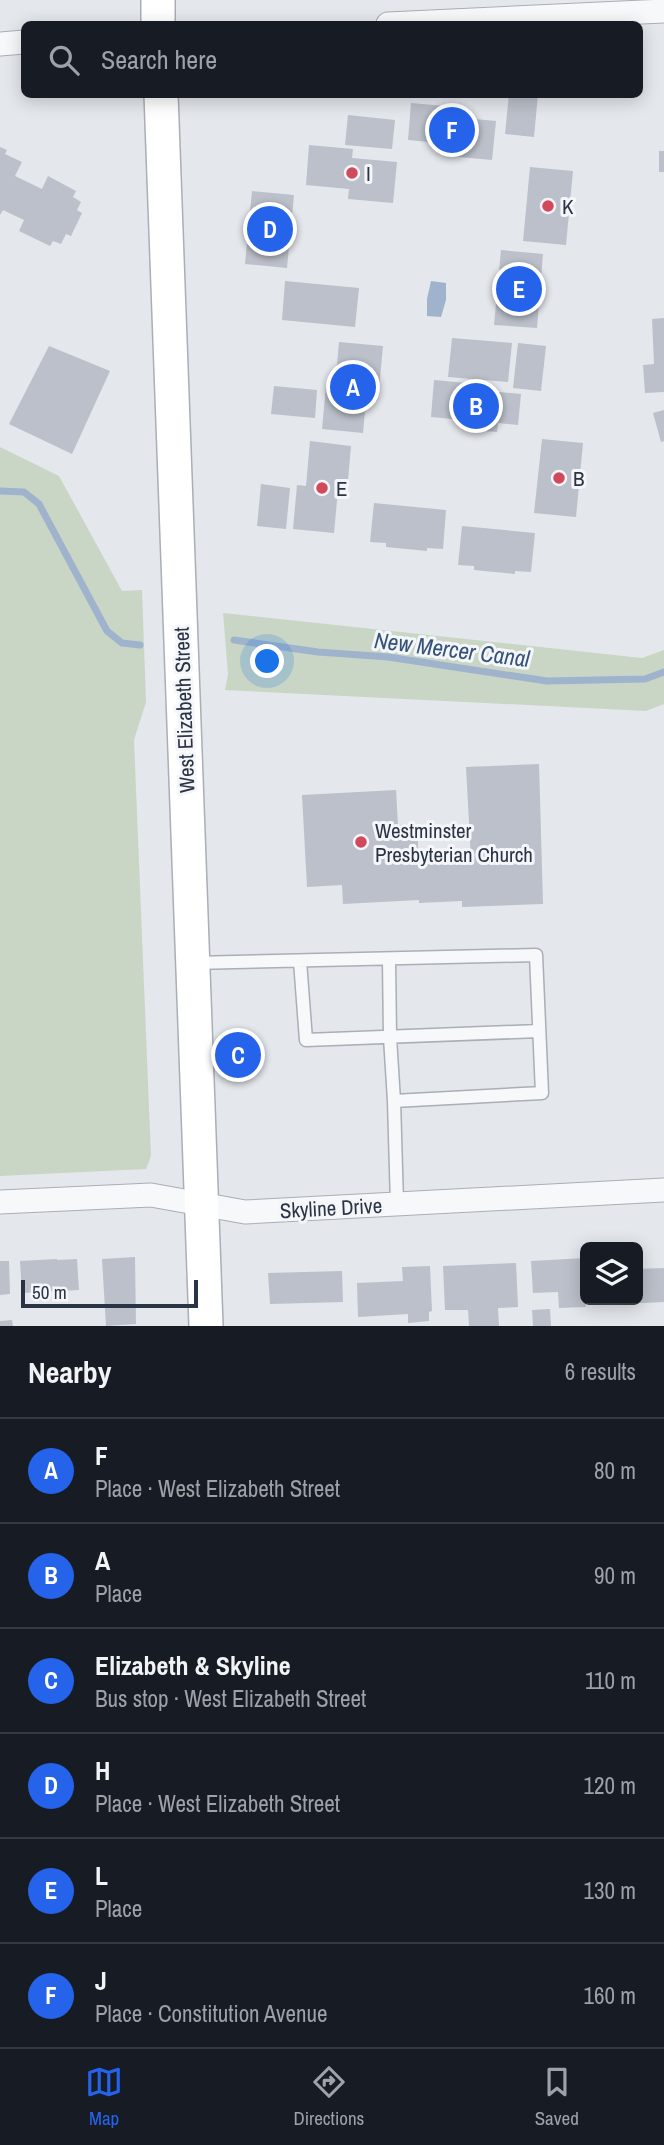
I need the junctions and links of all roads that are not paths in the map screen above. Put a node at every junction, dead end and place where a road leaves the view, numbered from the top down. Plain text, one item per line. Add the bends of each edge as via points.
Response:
1 (158, 0) edge
2 (664, 11) edge
3 (159, 21) edge
4 (452, 21) edge
5 (21, 43) edge
6 (0, 44) edge
7 (161, 98) edge
8 (389, 959) junction
9 (300, 961) junction
10 (192, 963) junction
11 (539, 1031) junction
12 (390, 1037) junction
13 (394, 1101) junction
14 (664, 1190) edge
15 (0, 1202) edge
16 (201, 1204) junction
17 (397, 1204) junction
18 (206, 1326) edge

1 - 3 main road
2 - 4 street
5 - 6 street
7 - 10 main road, West Elizabeth Street
8 - 9 lane
8 - 11 lane via 536,955
8 - 12 lane
9 - 10 lane
9 - 12 lane via 306,1040
10 - 16 main road, West Elizabeth Street
11 - 12 lane
11 - 13 lane via 542,1093
12 - 13 lane
13 - 17 lane
14 - 17 street, Skyline Drive
15 - 16 street, Skyline Drive via 151,1195
16 - 17 street, Skyline Drive via 245,1212
16 - 18 main road, West Elizabeth Street

